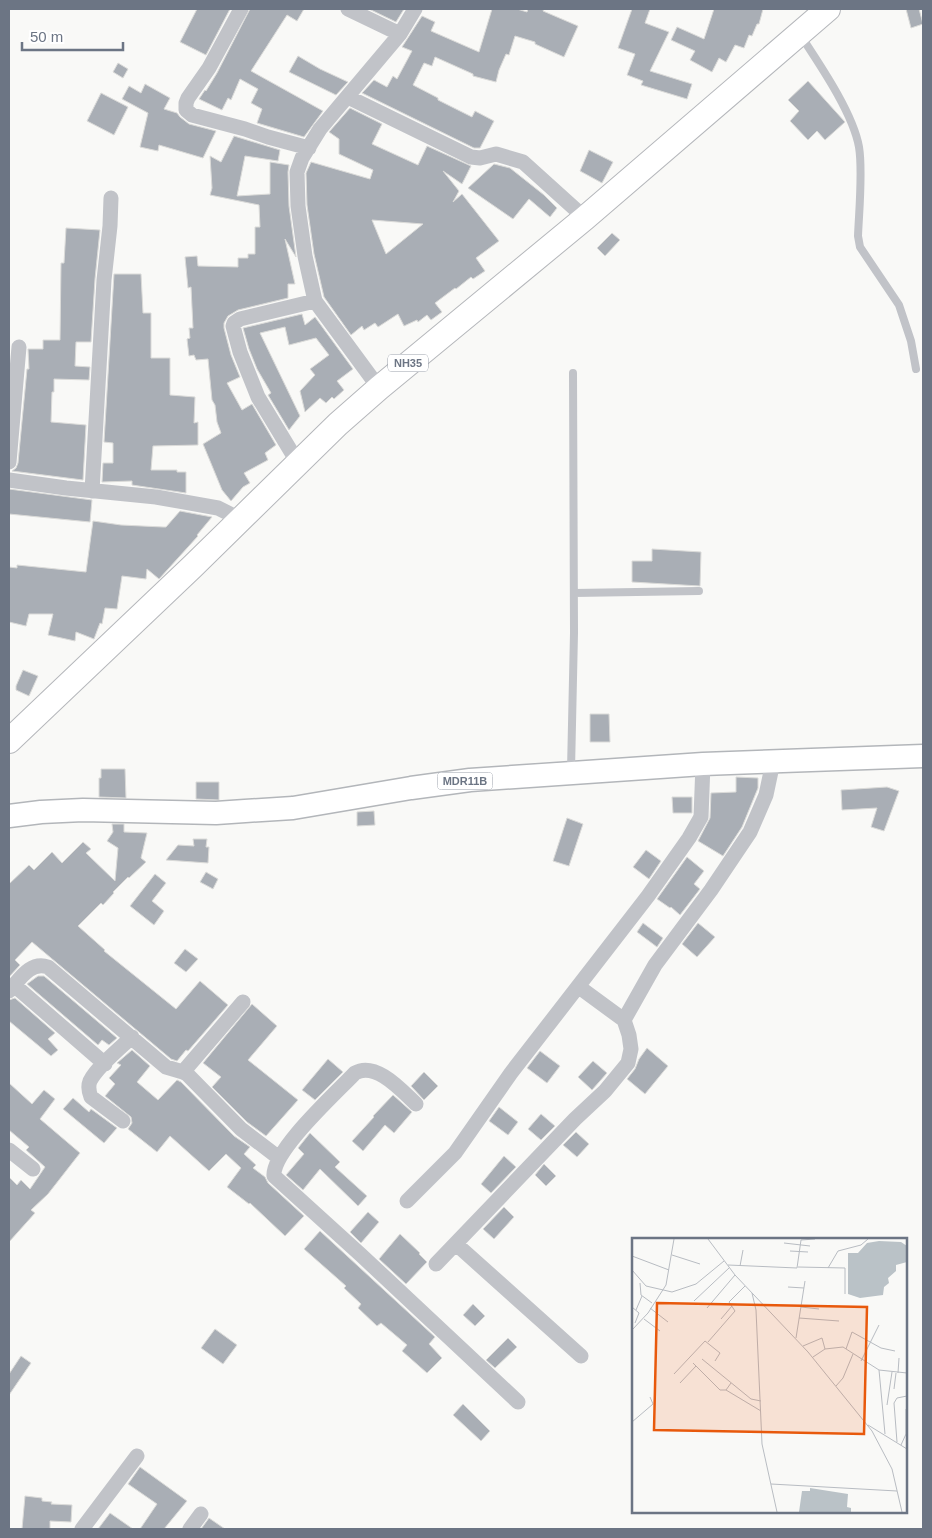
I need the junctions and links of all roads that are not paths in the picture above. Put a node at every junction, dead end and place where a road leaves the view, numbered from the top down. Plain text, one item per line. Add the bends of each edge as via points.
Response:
1 (242, 9) edge
2 (348, 9) edge
3 (414, 9) edge
4 (828, 9) edge
5 (400, 34) junction
6 (799, 34) junction
7 (348, 97) junction
8 (308, 148) junction
9 (111, 198) dead end
10 (585, 218) junction
11 (316, 301) junction
12 (19, 347) dead end
13 (916, 369) dead end
14 (573, 373) dead end
15 (379, 388) junction
16 (9, 462) edge
17 (298, 463) junction
18 (9, 480) edge
19 (92, 491) junction
20 (240, 519) junction
21 (699, 591) dead end
22 (574, 592) junction
23 (9, 741) edge
24 (923, 756) edge
25 (773, 762) junction
26 (703, 764) junction
27 (571, 772) junction
28 (9, 816) edge
29 (579, 987) junction
30 (12, 988) edge
31 (243, 1002) dead end
32 (624, 1020) junction
33 (132, 1037) junction
34 (104, 1064) junction
35 (183, 1072) junction
36 (416, 1104) dead end
37 (123, 1121) dead end
38 (9, 1150) edge
39 (279, 1158) junction
40 (32, 1169) dead end
41 (407, 1201) dead end
42 (456, 1244) junction
43 (436, 1264) dead end
44 (581, 1356) dead end
45 (518, 1402) dead end
46 (137, 1456) dead end
47 (201, 1514) dead end
48 (82, 1529) edge
49 (190, 1529) edge

1 - 8 street via 188,98 186,110 194,116
2 - 5 street
3 - 5 street
4 - 6 highway, NH35
5 - 7 street
6 - 10 highway, NH35
6 - 13 lane via 854,129 859,149 860,247 898,305 912,340
7 - 8 street
7 - 10 street via 471,157 496,154 523,162
8 - 11 street via 297,172 296,184 305,256
9 - 19 street
10 - 15 highway, NH35
11 - 15 street
11 - 17 street via 240,319 233,326 258,397
12 - 16 street
14 - 22 lane
15 - 17 highway, NH35
17 - 20 highway, NH35
18 - 19 street
19 - 20 street via 156,497 218,508
20 - 23 highway, NH35
21 - 22 lane
22 - 27 lane
24 - 25 main road, MDR11B
25 - 26 main road, MDR11B
25 - 32 street via 766,795 750,832 655,966
26 - 27 main road, MDR11B
26 - 29 street via 701,817 697,825
27 - 28 main road, MDR11B via 470,780 293,808 216,813 83,810
29 - 32 street
29 - 41 street via 455,1153
30 - 33 street via 31,967 48,967
30 - 34 street
31 - 35 street
32 - 42 street via 630,1035 628,1063 606,1091 575,1119
33 - 34 street
33 - 35 street via 166,1067
34 - 37 street via 90,1082 88,1091 91,1097
35 - 39 street via 241,1129
36 - 39 street via 381,1074 359,1070 286,1146
38 - 40 street
39 - 45 street via 274,1171 277,1181
42 - 43 street
42 - 44 street
46 - 48 street
47 - 49 street

